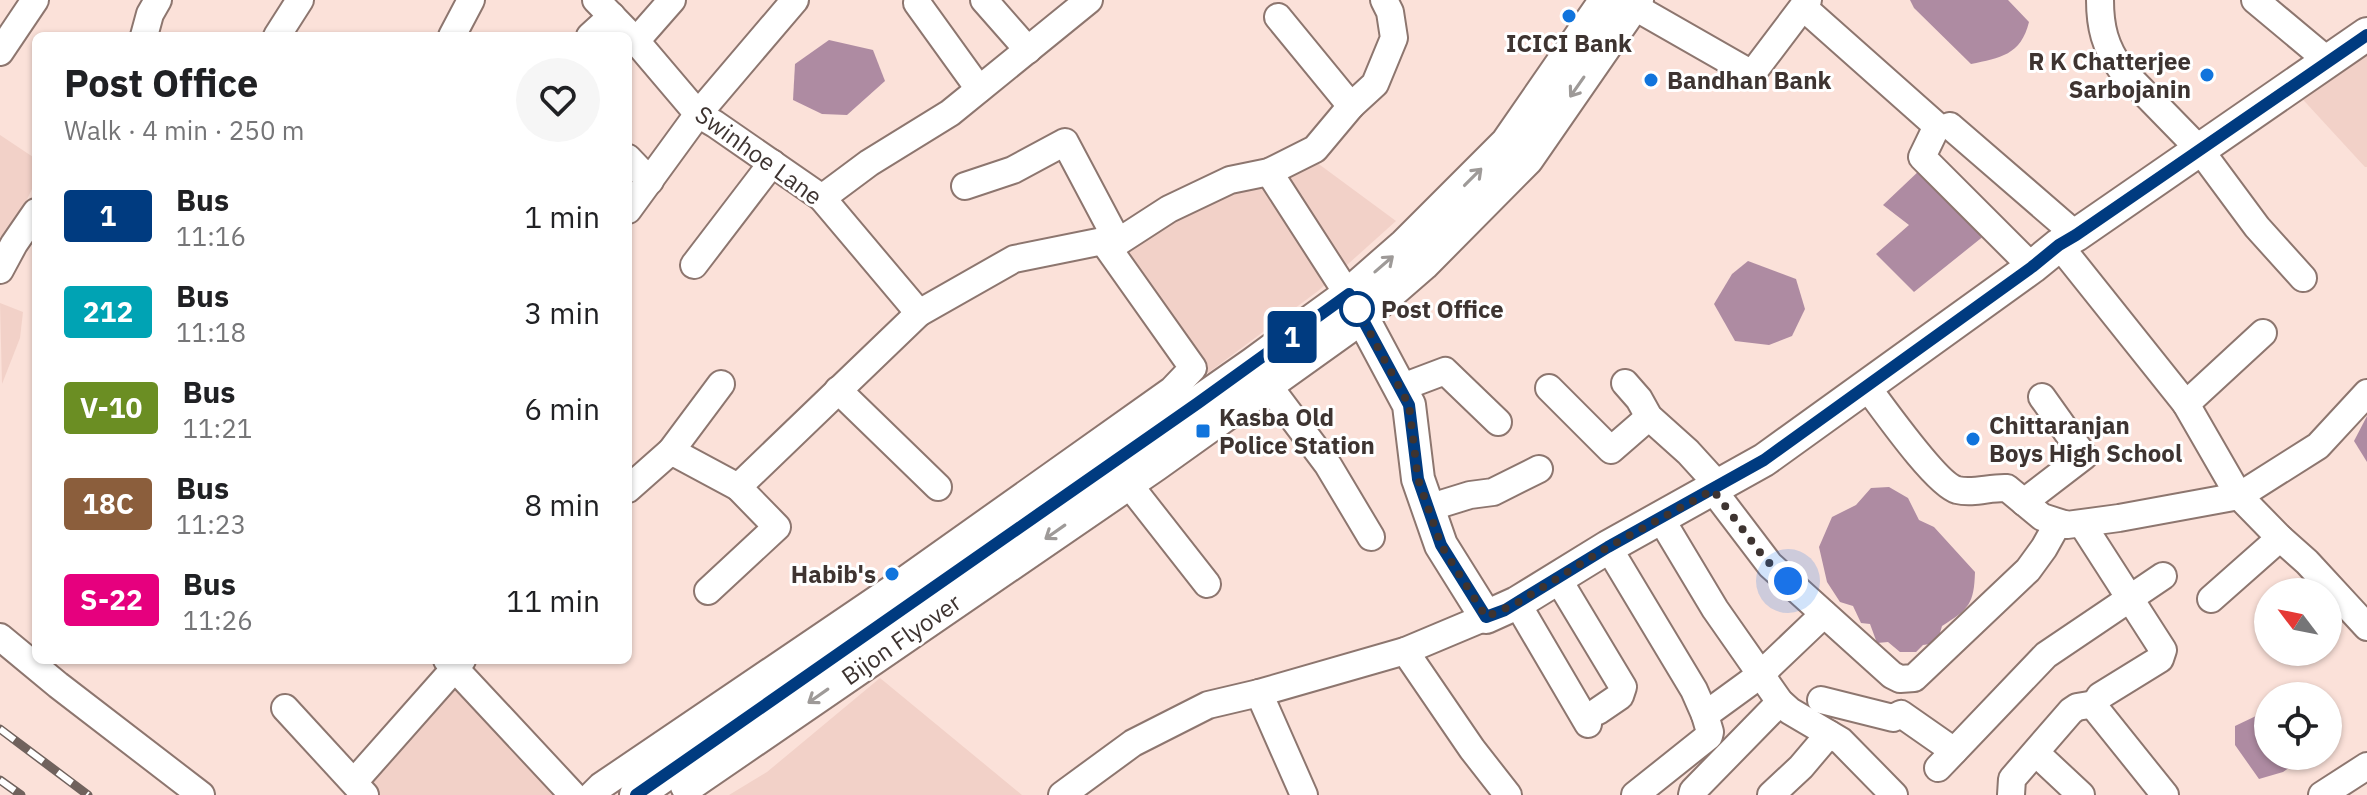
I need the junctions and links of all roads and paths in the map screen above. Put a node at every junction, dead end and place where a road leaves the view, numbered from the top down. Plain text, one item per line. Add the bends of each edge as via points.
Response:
1 (35, 0) edge
2 (158, 0) edge
3 (471, 0) edge
4 (672, 0) edge
5 (795, 0) edge
6 (984, 0) edge
7 (1089, 0) edge
8 (1384, 0) edge
9 (2100, 0) edge
10 (2255, 0) edge
11 (295, 2) edge
12 (1626, 2) edge
13 (917, 3) dead end
14 (1806, 3) edge
15 (604, 8) edge
16 (1278, 17) dead end
17 (145, 32) edge
18 (282, 32) edge
19 (454, 32) edge
20 (592, 32) edge
21 (627, 32) edge
22 (2367, 34) edge
23 (632, 37) edge
24 (636, 41) junction
25 (1028, 50) junction
26 (0, 52) edge
27 (2328, 61) junction
28 (979, 89) junction
29 (1351, 106) junction
30 (698, 114) junction
31 (1950, 126) dead end
32 (2200, 150) junction
33 (632, 162) edge
34 (772, 163) junction
35 (1269, 172) junction
36 (650, 181) junction
37 (965, 186) dead end
38 (822, 198) junction
39 (632, 205) edge
40 (32, 218) edge
41 (2068, 240) junction
42 (1110, 241) junction
43 (694, 265) dead end
44 (2032, 267) junction
45 (0, 270) edge
46 (2303, 278) dead end
47 (1355, 305) junction
48 (919, 313) junction
49 (2263, 333) dead end
50 (1625, 383) dead end
51 (721, 384) dead end
52 (1268, 385) junction
53 (1867, 387) junction
54 (1400, 388) junction
55 (1549, 388) dead end
56 (838, 390) junction
57 (2367, 393) edge
58 (2042, 397) dead end
59 (2186, 404) junction
60 (1649, 417) junction
61 (1498, 422) dead end
62 (671, 451) junction
63 (1539, 469) dead end
64 (1117, 479) junction
65 (632, 485) edge
66 (738, 487) junction
67 (938, 487) dead end
68 (1716, 488) junction
69 (2239, 496) junction
70 (2024, 502) junction
71 (1428, 508) junction
72 (1661, 519) junction
73 (2070, 524) junction
74 (1371, 537) dead end
75 (2280, 538) junction
76 (1608, 547) junction
77 (2163, 576) dead end
78 (1558, 579) junction
79 (1207, 584) dead end
80 (708, 591) dead end
81 (2130, 597) junction
82 (2211, 599) dead end
83 (1517, 603) junction
84 (2362, 610) edge
85 (1824, 614) junction
86 (1486, 617) junction
87 (0, 637) edge
88 (1405, 651) junction
89 (32, 658) edge
90 (454, 664) edge
91 (456, 664) edge
92 (45, 666) edge
93 (1760, 675) junction
94 (1259, 693) junction
95 (1821, 700) dead end
96 (1780, 702) junction
97 (2095, 704) junction
98 (285, 708) dead end
99 (1705, 715) junction
100 (1829, 734) junction
101 (2036, 753) junction
102 (2367, 766) edge
103 (359, 788) edge
104 (201, 795) edge
105 (573, 795) edge
106 (592, 795) edge
107 (636, 795) edge
108 (675, 795) edge
109 (1062, 795) edge
110 (1304, 795) edge
111 (1508, 795) edge
112 (1635, 795) edge
113 (1692, 795) edge
114 (1771, 795) edge
115 (1894, 795) edge
116 (2011, 795) edge
117 (2081, 795) edge
118 (2165, 795) edge
119 (2322, 795) edge

1 - 26 street
2 - 17 street
3 - 19 street
4 - 24 street
5 - 30 street
6 - 25 street
7 - 25 street
8 - 29 street via 1394,38 1375,84
9 - 32 street via 2100,22 2111,55
10 - 27 street
11 - 18 street
12 - 14 street via 1752,74
12 - 47 main road via 1527,159 1423,264
13 - 28 street
14 - 44 street via 1937,126 1922,157
15 - 20 street
15 - 21 street, Swinhoe Lane
16 - 29 street
22 - 27 main road
23 - 24 street, Swinhoe Lane
24 - 30 street, Swinhoe Lane
25 - 28 street
27 - 32 main road
28 - 38 street
29 - 35 street via 1315,149
30 - 34 street, Swinhoe Lane
30 - 36 street
31 - 41 street
32 - 41 main road
32 - 46 street
33 - 36 street
34 - 38 street, Swinhoe Lane
34 - 43 street
35 - 42 street via 1230,180
35 - 47 street
36 - 39 street
37 - 42 street via 1013,170 1065,142
38 - 48 street, Swinhoe Lane
40 - 45 street
41 - 44 main road
41 - 59 street
42 - 48 street via 1014,259
42 - 106 street via 1193,368 1172,390 1047,480
44 - 53 main road
47 - 52 main road
47 - 54 main road
47 - 64 main road, Bijon Flyover via 1304,328 1140,443
48 - 56 street
49 - 59 street
50 - 60 street
51 - 62 street
52 - 64 main road
52 - 74 street via 1328,465
53 - 68 main road
53 - 70 street via 1949,487 2003,487
54 - 61 street via 1445,371
54 - 71 main road via 1409,405 1418,479
55 - 60 street via 1611,450
56 - 66 street
56 - 67 street
57 - 69 street via 2318,446
58 - 70 street via 2084,456
59 - 69 street
60 - 68 street via 1688,452
62 - 65 street
62 - 66 street
63 - 71 street via 1493,492
64 - 79 street
64 - 107 main road, Bijon Flyover
64 -> 108 main road, Bijon Flyover
66 - 80 street via 777,527
68 - 72 main road
68 - 85 street via 1765,559
69 - 73 street
69 - 75 street
70 - 73 street via 2042,517
71 - 86 main road via 1441,545
72 - 76 main road
72 - 93 street
73 - 81 street
73 - 85 street via 1914,678 1892,675
75 - 82 street
75 - 84 street
76 - 78 main road
76 - 99 street
77 - 81 street
78 - 83 main road
78 - 83 street via 1623,687 1620,696 1593,718
81 - 95 street via 2046,655 1946,760 1901,714 1893,718
81 - 97 street via 2162,654
83 - 86 main road
85 - 93 street
86 - 88 street
87 - 89 street
88 - 94 street
88 - 111 street
90 - 103 street
91 - 105 street
92 - 104 street
93 - 96 street
93 - 99 street
94 - 109 street via 1208,705 1147,736
94 - 110 street
96 - 100 street
96 - 113 street
97 - 101 street via 2071,711
97 - 118 street
98 - 103 street
99 - 112 street via 1709,736
100 - 114 street
100 - 115 street
101 - 116 street via 2012,779
101 - 117 street
102 - 119 street

